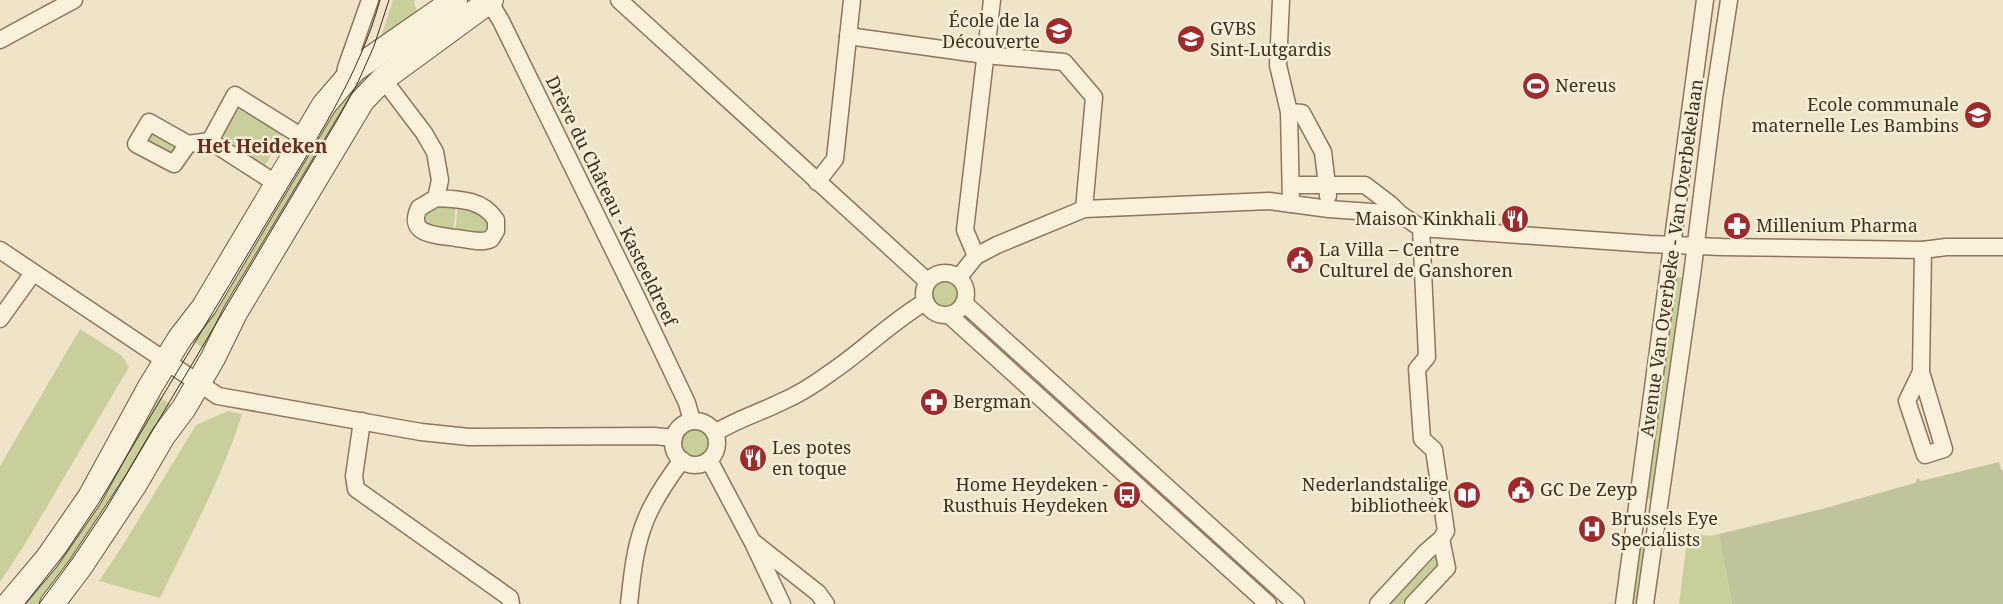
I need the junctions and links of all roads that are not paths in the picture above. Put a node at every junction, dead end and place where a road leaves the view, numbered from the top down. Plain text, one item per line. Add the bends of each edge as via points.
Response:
1 (74, 0) edge
2 (370, 0) edge
3 (455, 0) edge
4 (619, 0) edge
5 (852, 0) edge
6 (992, 0) edge
7 (1281, 0) edge
8 (1705, 0) edge
9 (1729, 0) edge
10 (490, 1) edge
11 (848, 36) junction
12 (0, 40) edge
13 (985, 55) junction
14 (384, 78) junction
15 (344, 80) junction
16 (1289, 112) junction
17 (304, 138) junction
18 (210, 141) junction
19 (188, 144) dead end
20 (817, 182) junction
21 (277, 184) junction
22 (1297, 185) dead end
23 (1328, 193) junction
24 (436, 198) dead end
25 (1292, 204) junction
26 (1084, 209) junction
27 (1400, 214) junction
28 (1420, 228) junction
29 (1672, 245) junction
30 (1696, 246) junction
31 (2003, 247) edge
32 (0, 250) edge
33 (1923, 250) junction
34 (976, 256) junction
35 (33, 273) junction
36 (959, 277) junction
37 (928, 281) junction
38 (925, 302) junction
39 (964, 303) junction
40 (949, 315) junction
41 (0, 319) edge
42 (165, 362) junction
43 (1922, 372) dead end
44 (198, 383) junction
45 (362, 421) junction
46 (692, 421) junction
47 (714, 432) junction
48 (674, 438) junction
49 (682, 460) junction
50 (709, 460) junction
51 (1142, 463) junction
52 (1129, 477) junction
53 (1635, 518) junction
54 (1655, 522) junction
55 (1441, 539) junction
56 (752, 541) junction
57 (9, 604) edge
58 (52, 604) edge
59 (511, 604) edge
60 (629, 604) edge
61 (782, 604) edge
62 (826, 604) edge
63 (1268, 604) edge
64 (1296, 604) edge
65 (1378, 604) edge
66 (1414, 604) edge
67 (1624, 604) edge
68 (1645, 604) edge

1 - 12 street
2 - 15 street
3 - 15 main road
4 - 20 street
5 - 11 street
6 - 13 street
7 - 16 street via 1278,65
8 - 29 street, Avenue Van Overbeke - Van Overbekelaan
9 - 30 street, Avenue Van Overbeke - Van Overbekelaan
10 - 14 main road
10 - 46 street, Drève du Château - Kasteeldreef via 630,282 687,403
11 - 13 street
11 - 20 street via 835,159
13 - 26 street via 1064,62 1094,97
13 - 34 street via 965,230
14 - 24 street via 435,152 440,180
14 - 44 main road via 362,101 336,142 235,313
15 - 17 main road
16 - 23 street via 1302,113 1323,152
16 - 25 street
17 - 18 street via 235,95
17 - 21 main road
18 - 19 street
18 - 21 street
20 - 37 street
21 - 42 main road via 204,307
22 - 23 street
23 - 27 street via 1365,185
25 - 26 street via 1269,201
25 - 27 street
26 - 34 street via 997,244
27 - 28 street
28 - 29 street
28 - 55 street via 1427,357 1417,369 1422,440 1434,450 1446,532
29 - 30 street
29 - 53 street, Avenue Van Overbeke - Van Overbekelaan
30 - 33 street
30 - 54 street, Avenue Van Overbeke - Van Overbekelaan
31 - 33 street
32 - 35 street
33 - 43 street
34 - 36 street
35 - 41 street
35 - 42 street
36 - 37 street via 946,272
36 - 39 street via 966,289
37 - 38 street via 924,288
38 - 40 street via 935,313
38 - 47 street via 814,384
39 - 40 street
39 - 51 street
40 - 52 street
42 - 44 street
42 - 57 main road via 90,497 47,560
44 - 45 street via 218,396
44 - 58 main road via 129,493
45 - 48 street via 469,437
45 - 59 street via 354,476 356,489 510,598
46 - 47 street via 708,424
46 - 48 street via 682,425
47 - 50 street via 716,450
48 - 49 street via 675,450
49 - 50 street via 693,464
49 - 60 street via 652,506 643,527 634,561
50 - 56 street
51 - 52 street
51 - 64 street
52 - 63 street
53 - 54 street
53 - 67 street, Avenue Van Overbeke - Van Overbekelaan
54 - 68 street, Avenue Van Overbeke - Van Overbekelaan
55 - 65 street
55 - 66 street via 1447,568
56 - 61 street
56 - 62 street

